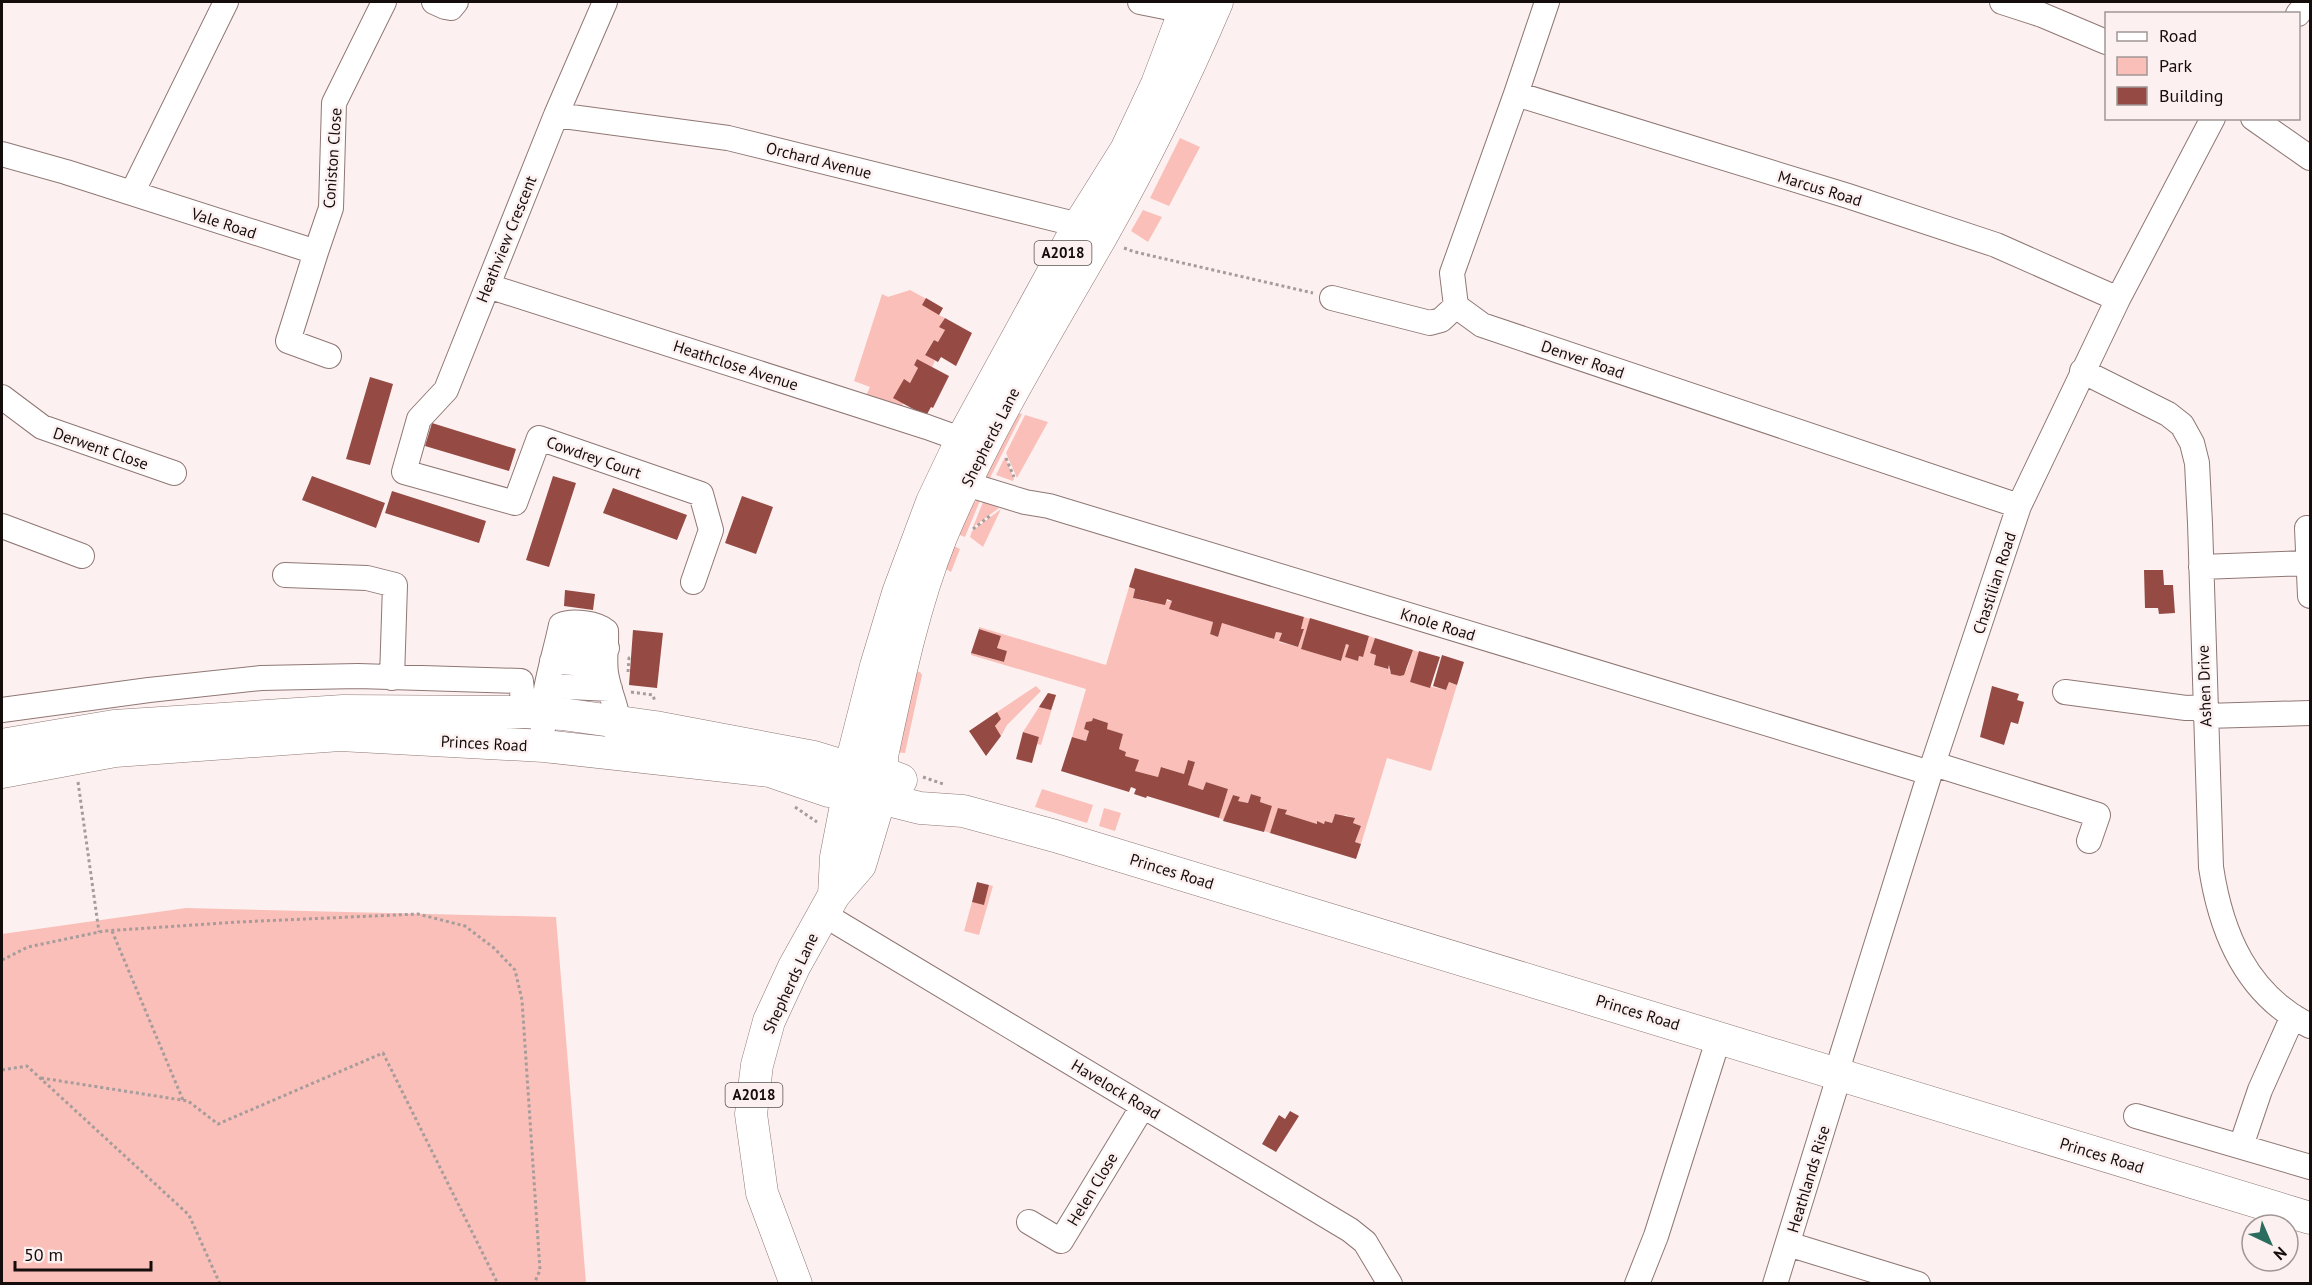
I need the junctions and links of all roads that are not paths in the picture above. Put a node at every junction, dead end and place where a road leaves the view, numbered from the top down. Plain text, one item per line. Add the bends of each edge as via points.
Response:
1 (225, 2) edge
2 (384, 2) edge
3 (434, 2) edge
4 (456, 2) edge
5 (605, 2) edge
6 (1140, 2) edge
7 (1547, 2) edge
8 (2002, 2) edge
9 (1200, 8) edge
10 (2105, 42) edge
11 (1516, 93) junction
12 (555, 115) junction
13 (2212, 120) edge
14 (2256, 120) edge
15 (2, 154) edge
16 (2310, 158) edge
17 (132, 193) junction
18 (1079, 225) junction
19 (316, 252) junction
20 (488, 286) junction
21 (1332, 298) road end
22 (2118, 299) junction
23 (1456, 306) junction
24 (329, 356) dead end
25 (2082, 371) junction
26 (2, 397) edge
27 (983, 447) junction
28 (404, 472) joint
29 (174, 473) dead end
30 (955, 481) junction
31 (2019, 506) junction
32 (2, 526) edge
33 (2307, 528) dead end
34 (82, 556) dead end
35 (2308, 563) junction
36 (2201, 567) junction
37 (285, 575) dead end
38 (693, 582) dead end
39 (2310, 596) edge
40 (555, 652) junction
41 (606, 657) junction
42 (392, 678) junction
43 (622, 683) junction
44 (204, 684) junction
45 (2065, 692) dead end
46 (538, 704) junction
47 (2, 710) edge
48 (2205, 712) junction
49 (2310, 713) edge
50 (208, 720) junction
51 (619, 722) junction
52 (2, 745) edge
53 (544, 746) junction
54 (616, 753) junction
55 (1932, 769) junction
56 (2, 772) edge
57 (849, 782) junction
58 (881, 786) junction
59 (2089, 841) dead end
60 (828, 904) junction
61 (2302, 1021) edge
62 (1719, 1037) junction
63 (1839, 1074) junction
64 (1143, 1106) junction
65 (2136, 1116) dead end
66 (2241, 1146) junction
67 (2310, 1167) edge
68 (2310, 1218) edge
69 (1029, 1222) dead end
70 (1788, 1244) junction
71 (796, 1284) edge
72 (1390, 1284) edge
73 (1637, 1284) edge
74 (1775, 1284) edge
75 (1918, 1284) edge

1 - 17 street
2 - 19 street, Coniston Close via 334,103 331,208
3 - 4 street via 445,8
5 - 12 street, Heathview Crescent
6 - 9 street
7 - 11 street
8 - 10 street
9 - 18 main road, Shepherds Lane / A2018 via 1157,84 1126,150
9 - 27 main road, Shepherds Lane / A2018 via 1195,56 1149,148
11 - 22 street, Marcus Road via 1996,245
11 - 23 street via 1452,273
12 - 18 street, Orchard Avenue via 729,138
12 - 20 street, Heathview Crescent
13 - 22 street, Chastilian Road
14 - 16 street
15 - 17 street, Vale Road
17 - 19 street, Vale Road
18 - 27 main road, Shepherds Lane / A2018
19 - 24 street via 288,341
20 - 27 street, Heathclose Avenue
20 - 28 street, Heathview Crescent via 446,390 418,419
21 - 23 street via 1430,323 1441,320
22 - 25 street, Chastilian Road
23 - 31 street, Denver Road via 1482,325
25 - 31 street, Chastilian Road
25 - 36 street, Ashen Drive via 2168,414 2182,425 2192,442 2197,463
26 - 29 street, Derwent Close via 42,428
27 - 30 main road, Shepherds Lane / A2018
28 - 38 street, Cowdrey Court via 515,503 539,438 701,494 711,530
30 - 55 street, Knole Road
30 - 57 main road, Shepherds Lane / A2018 via 932,502 898,593
30 - 58 main road, Shepherds Lane / A2018 via 917,608 882,756
31 - 55 street, Chastilian Road
32 - 34 street
33 - 35 street
35 - 36 street
35 - 39 street
36 - 48 street, Ashen Drive
37 - 42 street via 367,578 395,585
40 - 41 street
40 - 41 street via 561,625 568,622 601,626 606,631
40 - 46 street
41 - 43 street
42 - 44 street, Princes Road via 261,678
42 - 46 street, Princes Road via 521,681
43 - 46 street
43 - 51 street via 616,703
44 - 47 street, Princes Road
44 - 50 street
45 - 48 street
46 - 50 main road, Princes Road
46 - 51 main road, Princes Road
46 - 53 street
48 - 49 street
48 - 61 street, Ashen Drive via 2216,902 2245,967 2270,998
50 - 52 main road, Princes Road via 114,726
51 - 54 street
51 - 57 main road, Princes Road via 814,757
53 - 54 main road, Princes Road
53 - 56 main road, Princes Road via 340,735 116,751
54 - 57 main road, Princes Road via 770,771 828,791
55 - 59 street, Knole Road via 2098,815
55 - 63 street, Chastilian Road
57 - 58 main road, Princes Road
57 - 60 main road, Shepherds Lane / A2018
58 - 60 main road, Shepherds Lane / A2018 via 860,865
58 - 62 main road, Princes Road via 920,808 958,799 1084,844
60 - 64 street, Havelock Road
60 - 71 main road, Shepherds Lane / A2018 via 769,1021 757,1065 751,1114 762,1193
61 - 66 street via 2260,1090
62 - 63 main road, Princes Road
62 - 73 street
63 - 68 main road, Princes Road
63 - 70 street, Heathlands Rise
64 - 69 street, Helen Close via 1061,1241
64 - 72 street, Havelock Road via 1350,1230 1365,1242
65 - 66 street
66 - 67 street
70 - 74 street, Heathlands Rise
70 - 75 street

